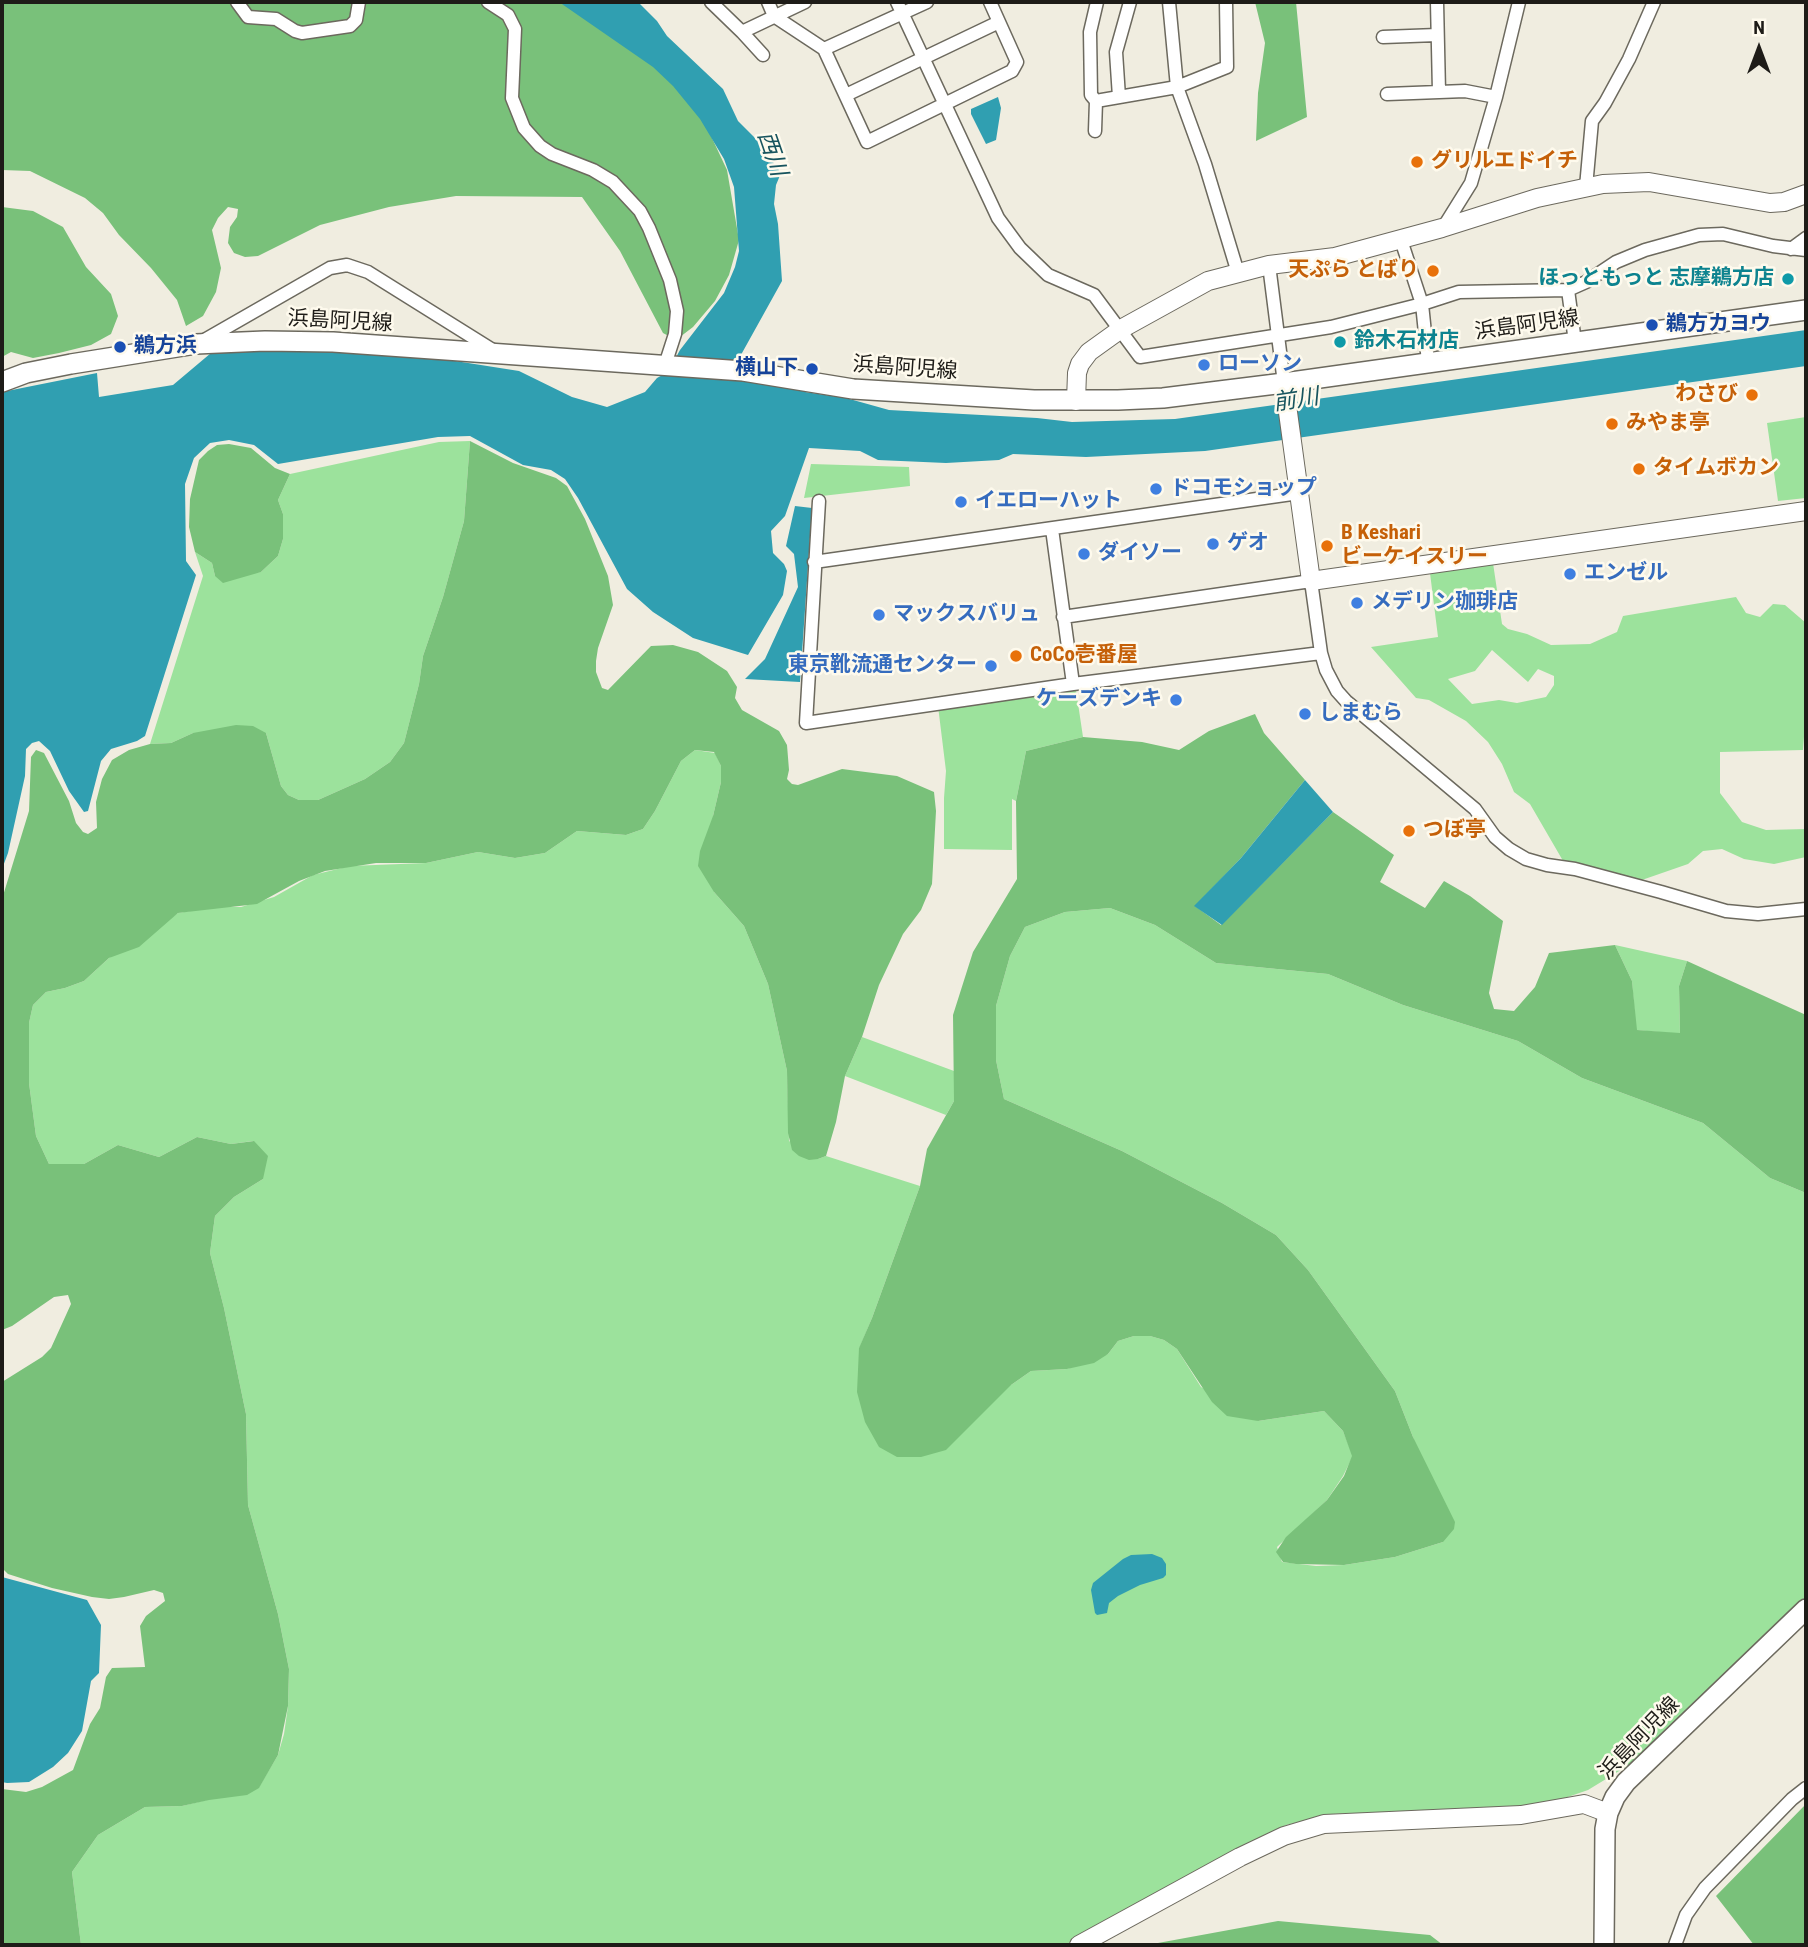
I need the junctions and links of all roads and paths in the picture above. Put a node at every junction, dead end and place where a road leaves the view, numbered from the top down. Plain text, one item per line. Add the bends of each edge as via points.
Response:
1 (237, 2) edge
2 (359, 2) edge
3 (488, 2) edge
4 (711, 2) edge
5 (768, 2) edge
6 (804, 2) edge
7 (927, 2) edge
8 (990, 2) edge
9 (1097, 2) edge
10 (1130, 2) edge
11 (1169, 2) edge
12 (1226, 2) edge
13 (1437, 2) edge
14 (1654, 2) edge
15 (1516, 3) edge
16 (900, 8) edge
17 (774, 16) junction
18 (999, 22) junction
19 (742, 32) junction
20 (1437, 35) junction
21 (1383, 37) dead end
22 (824, 49) junction
23 (762, 55) dead end
24 (924, 59) junction
25 (1177, 87) junction
26 (1439, 92) junction
27 (1387, 94) dead end
28 (846, 95) junction
29 (1119, 97) junction
30 (1496, 97) junction
31 (1096, 101) junction
32 (945, 106) junction
33 (1095, 131) dead end
34 (1586, 187) junction
35 (1806, 194) edge
36 (1442, 229) junction
37 (1806, 238) edge
38 (1401, 240) junction
39 (1791, 249) junction
40 (1806, 250) edge
41 (1269, 265) junction
42 (1238, 273) junction
43 (1568, 289) junction
44 (1422, 304) junction
45 (1806, 310) edge
46 (1121, 329) junction
47 (1277, 336) junction
48 (1575, 342) junction
49 (197, 344) junction
50 (502, 356) junction
51 (1428, 362) junction
52 (667, 365) junction
53 (2, 383) edge
54 (1285, 388) junction
55 (1076, 401) junction
56 (1299, 493) junction
57 (819, 501) dead end
58 (1806, 511) edge
59 (1052, 529) junction
60 (814, 562) junction
61 (1311, 581) junction
62 (1063, 617) junction
63 (1321, 653) junction
64 (1073, 684) junction
65 (1806, 909) edge
66 (1806, 1609) edge
67 (1806, 1787) edge
68 (1608, 1813) junction
69 (1079, 1945) edge
70 (1604, 1945) edge
71 (1675, 1945) edge

1 - 2 street via 248,17 276,19 302,33 349,26 356,20
3 - 52 street via 508,15 515,29 512,98 524,128 552,154 613,182 649,228 677,311
4 - 19 street
5 - 17 street
6 - 17 street
7 - 16 street
8 - 18 street
9 - 31 street via 1090,32 1091,95
10 - 29 street via 1116,52
11 - 25 street
12 - 25 street via 1227,66
13 - 20 street
14 - 34 street via 1629,59 1592,121
15 - 30 street
16 - 22 street
16 - 24 street
17 - 19 street
17 - 22 street
18 - 24 street
18 - 32 street via 1017,62 1012,71
19 - 23 street
20 - 21 street
20 - 26 street
22 - 28 street
24 - 28 street
24 - 32 street
25 - 29 street
25 - 42 street
26 - 27 street
26 - 30 street
28 - 32 street via 867,142
29 - 31 street
30 - 36 street via 1471,183
31 - 33 street
32 - 46 street via 993,209 1020,248 1048,275 1094,295
34 - 35 street via 1649,181 1770,203
34 - 36 street
36 - 38 street
37 - 39 street
38 - 41 street via 1335,257
38 - 44 street
39 - 40 street
39 - 43 street via 1723,234 1699,235 1645,250
41 - 42 street
41 - 47 street
42 - 46 street via 1208,281
43 - 44 street via 1459,292
43 - 48 street
44 - 47 street
44 - 51 street
45 - 48 main road, 浜島阿児線
46 - 47 street via 1140,357
46 - 55 street via 1080,364
47 - 54 street
48 - 51 main road, 浜島阿児線
49 - 50 main road, 浜島阿児線 via 334,342
49 - 50 street via 330,268 347,265 368,272
49 - 53 main road, 浜島阿児線 via 47,368
50 - 52 main road, 浜島阿児線
51 - 54 main road, 浜島阿児線
52 - 55 main road, 浜島阿児線 via 853,389
54 - 55 main road, 浜島阿児線
54 - 56 street
56 - 59 street
56 - 61 street
57 - 60 street
58 - 61 street
59 - 60 street
59 - 62 street
60 - 64 street via 806,723
61 - 62 street
61 - 63 street
62 - 64 street
63 - 64 street
63 - 65 street via 1331,680 1346,701 1475,809 1502,843 1526,859 1726,911 1758,914
66 - 68 main road, 浜島阿児線 via 1626,1782
67 - 71 street via 1705,1888 1686,1915
68 - 69 street via 1584,1804 1521,1815 1324,1824 1240,1857
68 - 70 main road, 浜島阿児線

